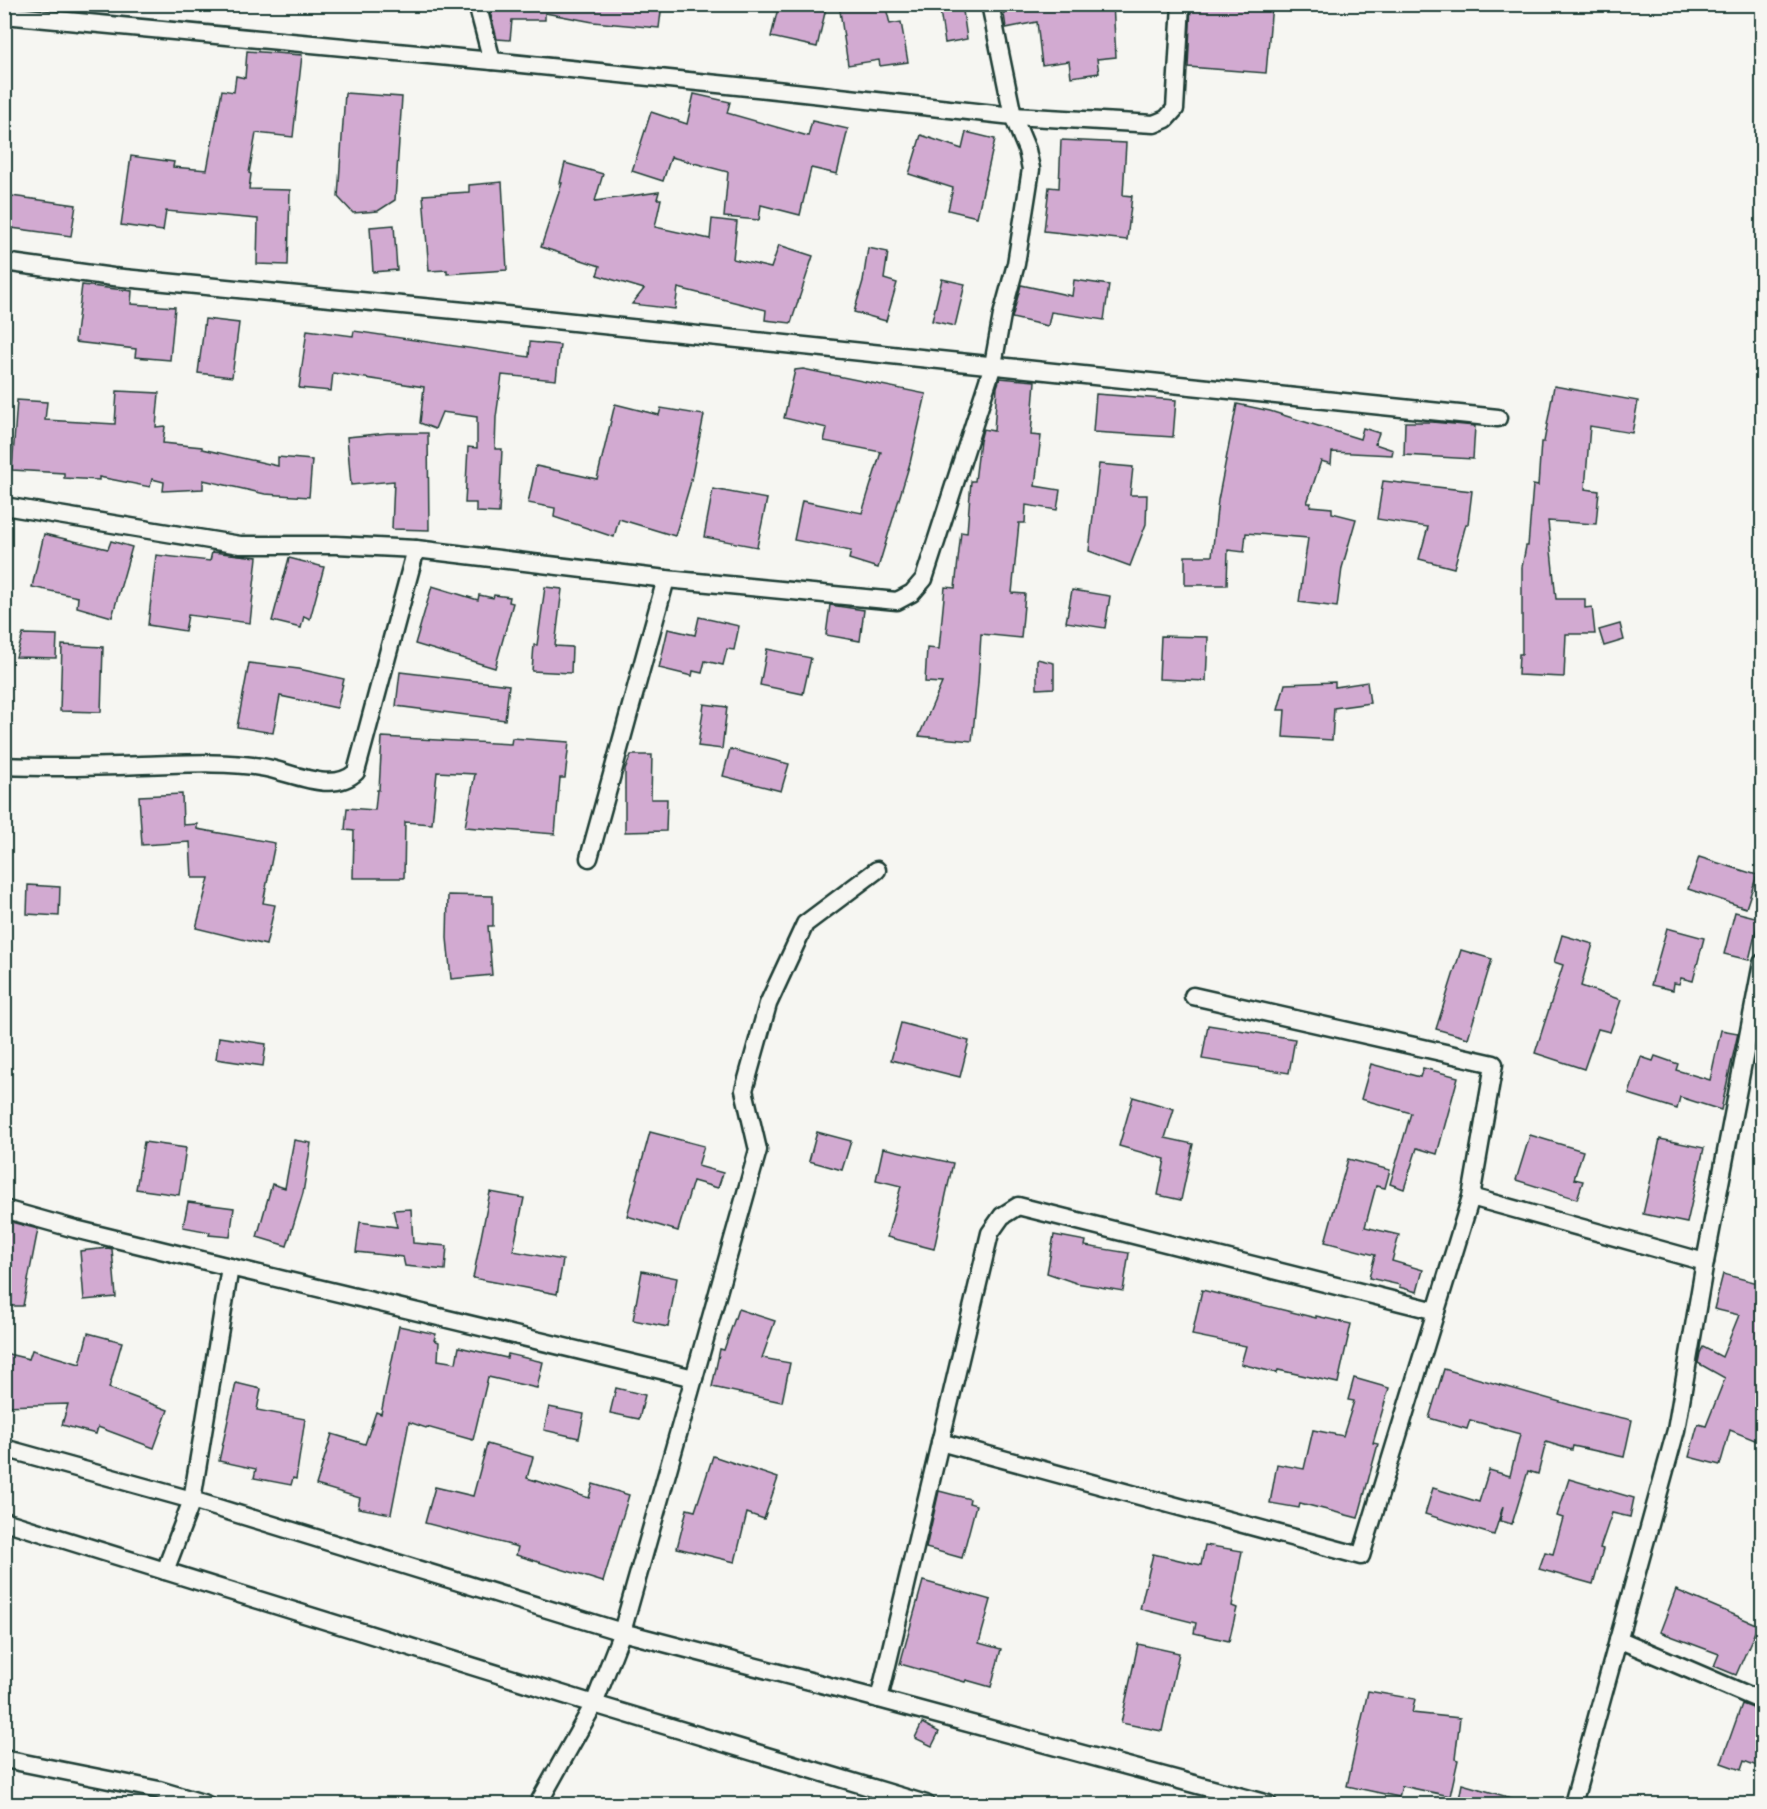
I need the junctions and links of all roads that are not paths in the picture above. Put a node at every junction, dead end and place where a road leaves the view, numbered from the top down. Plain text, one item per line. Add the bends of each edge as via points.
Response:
1 (477, 4) edge
2 (990, 4) edge
3 (1181, 4) edge
4 (4, 15) edge
5 (492, 61) junction
6 (1013, 116) junction
7 (4, 261) edge
8 (993, 365) junction
9 (1498, 418) dead end
10 (4, 506) edge
11 (416, 549) junction
12 (666, 579) junction
13 (4, 766) edge
14 (589, 858) dead end
15 (878, 870) dead end
16 (1762, 963) edge
17 (1193, 996) dead end
18 (1471, 1197) junction
19 (4, 1209) edge
20 (1706, 1262) junction
21 (230, 1267) junction
22 (1436, 1311) junction
23 (694, 1378) junction
24 (940, 1442) junction
25 (4, 1448) edge
26 (192, 1500) junction
27 (4, 1521) edge
28 (165, 1570) junction
29 (622, 1632) junction
30 (1618, 1639) junction
31 (879, 1699) junction
32 (1762, 1701) edge
33 (594, 1704) junction
34 (4, 1759) edge
35 (157, 1797) edge
36 (206, 1804) edge
37 (538, 1804) edge
38 (926, 1804) edge
39 (1268, 1804) edge
40 (1573, 1804) edge

1 - 5 street
2 - 6 street
3 - 6 street via 1175,108 1166,119 1154,124
4 - 5 street
5 - 6 street
6 - 8 street via 1031,169 1016,264
7 - 8 street via 113,277
8 - 9 street
8 - 12 street via 924,579 912,593 897,601
10 - 11 street via 240,546
11 - 12 street
11 - 13 street via 356,772 348,780 335,783 263,767 212,762 76,768
12 - 14 street
15 - 23 street via 805,924 768,1004 744,1090 758,1150
16 - 20 street
17 - 18 street via 1494,1064
18 - 20 street
18 - 22 street
19 - 21 street
20 - 30 street via 1676,1430
21 - 23 street
21 - 26 street
22 - 24 street via 1018,1206 1002,1216 990,1233
22 - 24 street via 1361,1556
23 - 29 street
24 - 31 street
25 - 26 street
26 - 28 street
26 - 29 street
27 - 28 street
28 - 33 street
29 - 31 street
29 - 33 street
30 - 32 street
30 - 40 street
31 - 39 street
33 - 37 street
33 - 38 street
34 - 35 street
35 - 36 street

